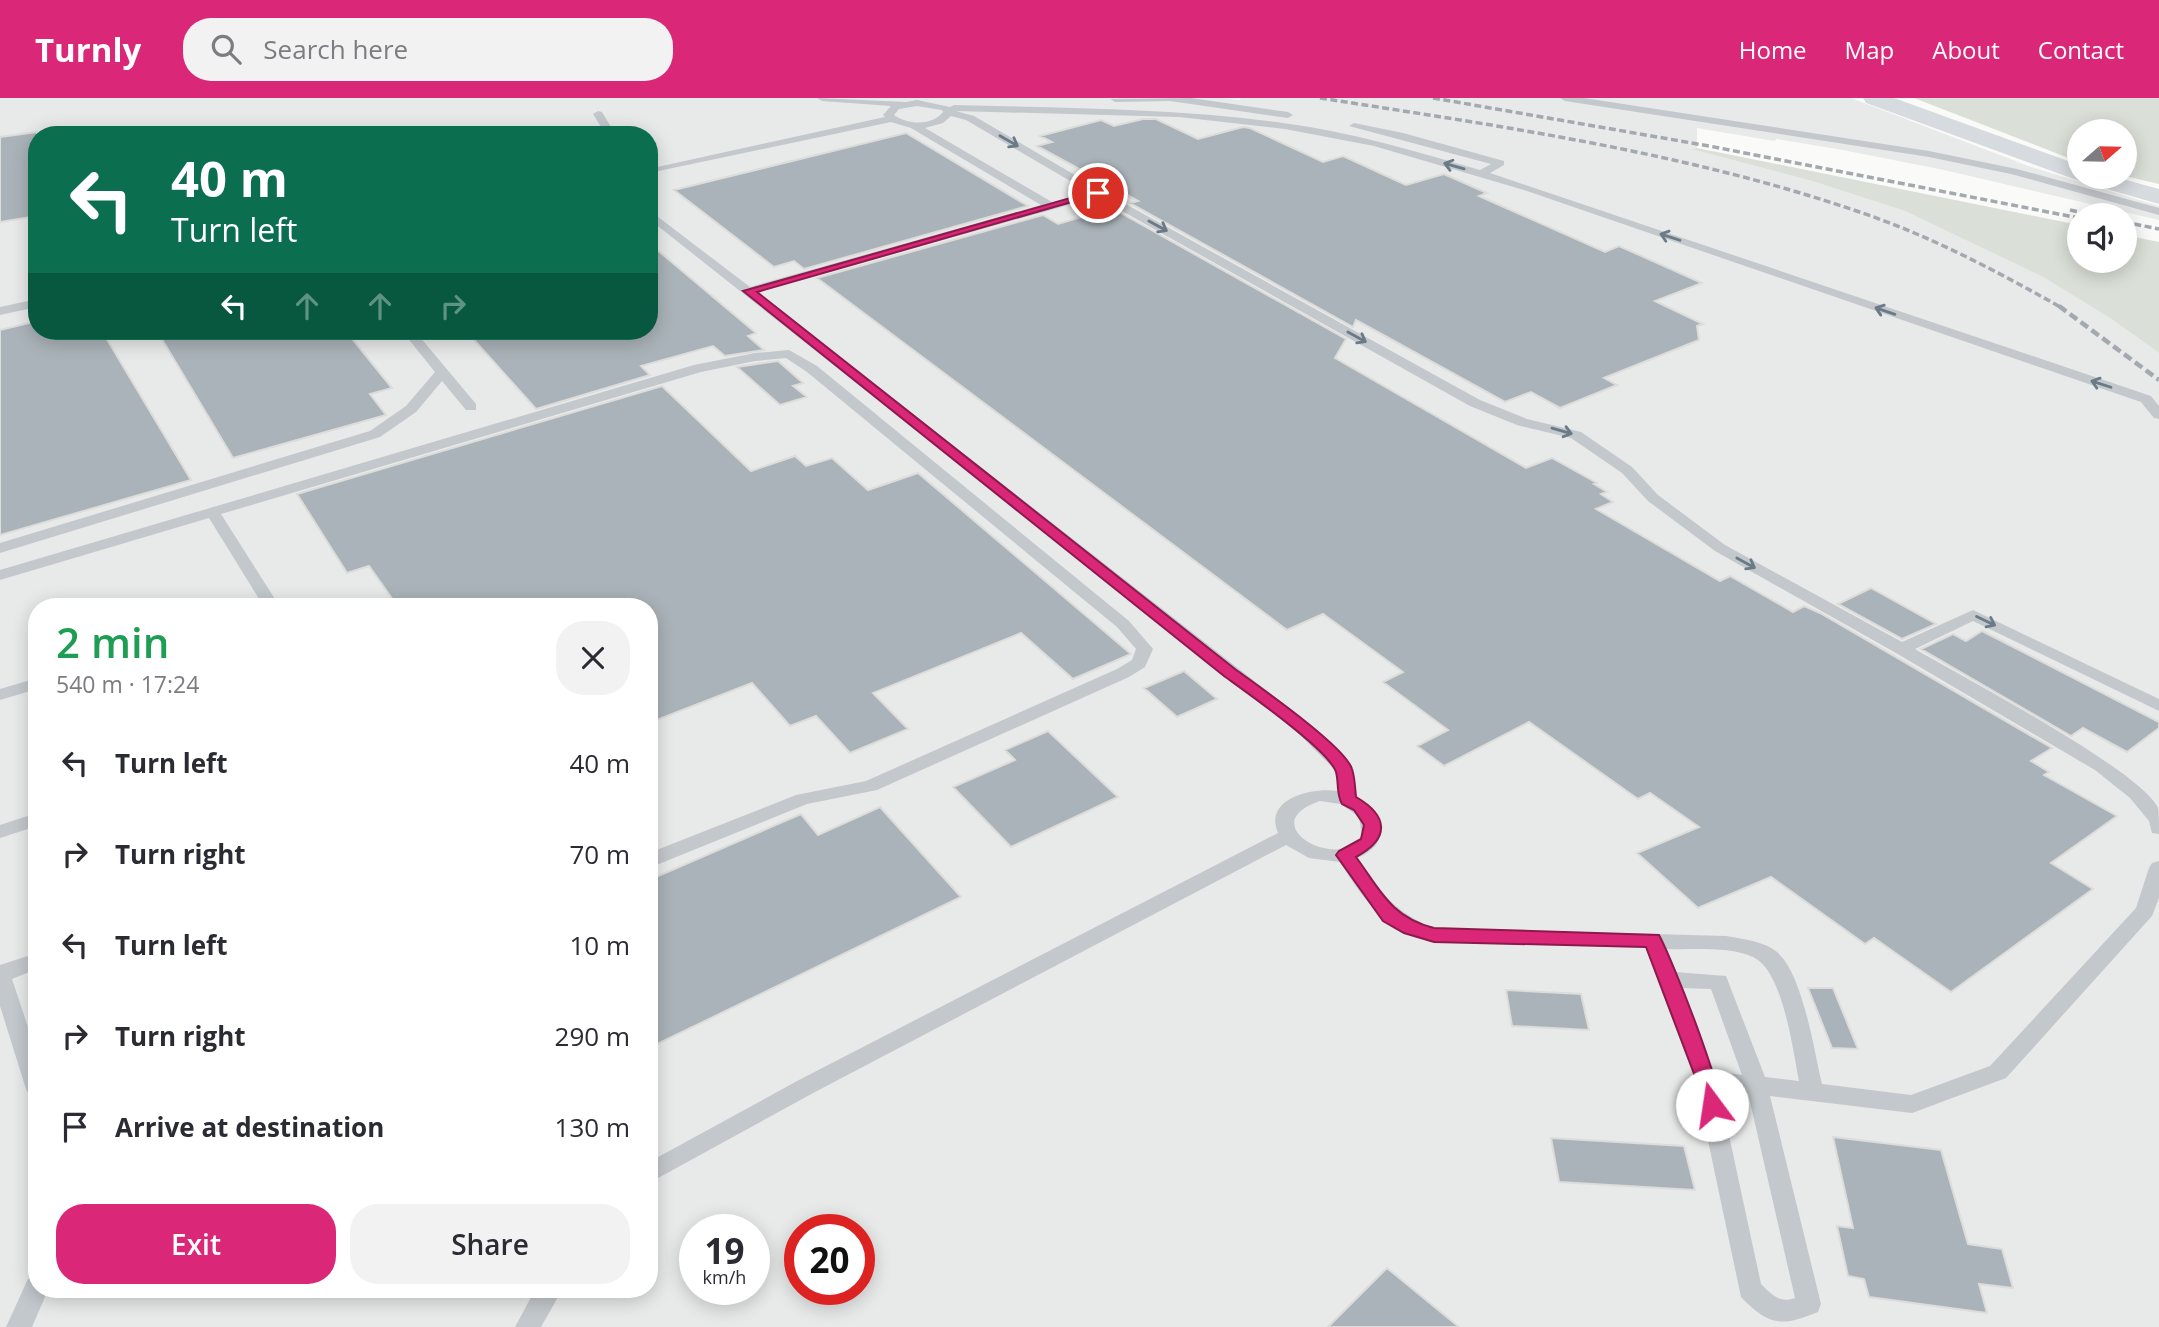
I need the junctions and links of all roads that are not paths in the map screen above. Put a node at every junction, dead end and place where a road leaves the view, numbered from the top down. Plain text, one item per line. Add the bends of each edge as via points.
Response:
1 (822, 98) edge
2 (1565, 98) edge
3 (1874, 98) edge
4 (1109, 99) edge
5 (872, 100) edge
6 (905, 104) junction
7 (946, 110) junction
8 (598, 114) dead end
9 (891, 119) junction
10 (1322, 121) dead end
11 (913, 125) junction
12 (1348, 125) dead end
13 (605, 126) edge
14 (2067, 169) edge
15 (658, 173) edge
16 (1481, 174) junction
17 (2131, 189) edge
18 (1098, 193) junction
19 (2159, 197) edge
20 (1050, 206) junction
21 (2159, 212) edge
22 (658, 220) edge
23 (748, 291) junction
24 (28, 305) edge
25 (0, 311) edge
26 (415, 340) edge
27 (442, 373) junction
28 (471, 407) dead end
29 (2159, 415) edge
30 (212, 511) junction
31 (0, 548) edge
32 (0, 575) edge
33 (266, 598) edge
34 (1902, 649) junction
35 (28, 686) edge
36 (0, 695) edge
37 (2159, 706) edge
38 (1348, 800) junction
39 (28, 822) edge
40 (2159, 828) edge
41 (0, 832) edge
42 (1287, 836) junction
43 (1345, 855) junction
44 (658, 857) edge
45 (2159, 868) edge
46 (1653, 940) junction
47 (28, 964) edge
48 (0, 974) edge
49 (1668, 979) junction
50 (28, 1061) edge
51 (1706, 1079) junction
52 (1757, 1086) junction
53 (1813, 1093) junction
54 (658, 1168) edge
55 (32, 1298) edge
56 (543, 1298) edge
57 (19, 1327) edge
58 (528, 1327) edge

1 - 5 lane
2 - 21 lane via 1929,154
3 - 14 highway
4 - 10 lane via 1170,98
5 - 6 lane
6 - 7 lane via 928,103
6 - 9 lane via 890,111
7 - 11 lane via 940,120
16 -> 7 lane via 1376,143 1285,126 1180,114
7 -> 18 lane via 970,118
8 - 13 lane
9 - 11 lane
9 - 15 lane
11 - 20 lane
12 - 16 lane via 1500,163
29 -> 16 lane via 2146,399
17 - 19 highway
18 - 20 lane
18 -> 34 lane via 1475,402 1522,422 1576,435 1627,470 1653,498 1720,548
20 - 23 lane
22 - 23 lane
23 - 38 lane via 1303,727 1344,768
24 - 25 lane
26 - 27 lane
27 - 28 lane
27 - 31 lane via 411,409 375,434
30 - 32 lane
30 - 33 lane
30 - 44 lane via 699,368 789,354 1123,624 1146,649 1139,663 1122,673 870,786 803,799
34 -> 37 lane via 1973,615
34 - 40 lane via 2101,765 2137,794 2158,820
35 - 36 lane
38 - 42 lane via 1319,795 1293,803 1283,821
38 - 43 lane via 1368,815 1373,835 1368,844
39 - 41 lane
42 - 43 lane via 1315,854
42 - 54 lane
43 - 46 lane via 1389,916 1411,929 1468,938
45 - 53 lane via 2145,911 1998,1072 1912,1104
46 - 49 lane
46 - 53 lane via 1726,943 1772,958 1786,988
47 - 48 lane
48 - 50 lane
49 - 51 lane
49 - 52 lane via 1719,982
51 - 52 lane
51 - 52 lane via 1750,1289 1769,1309 1792,1312 1809,1304
52 - 53 lane
55 - 57 lane
56 - 58 lane

